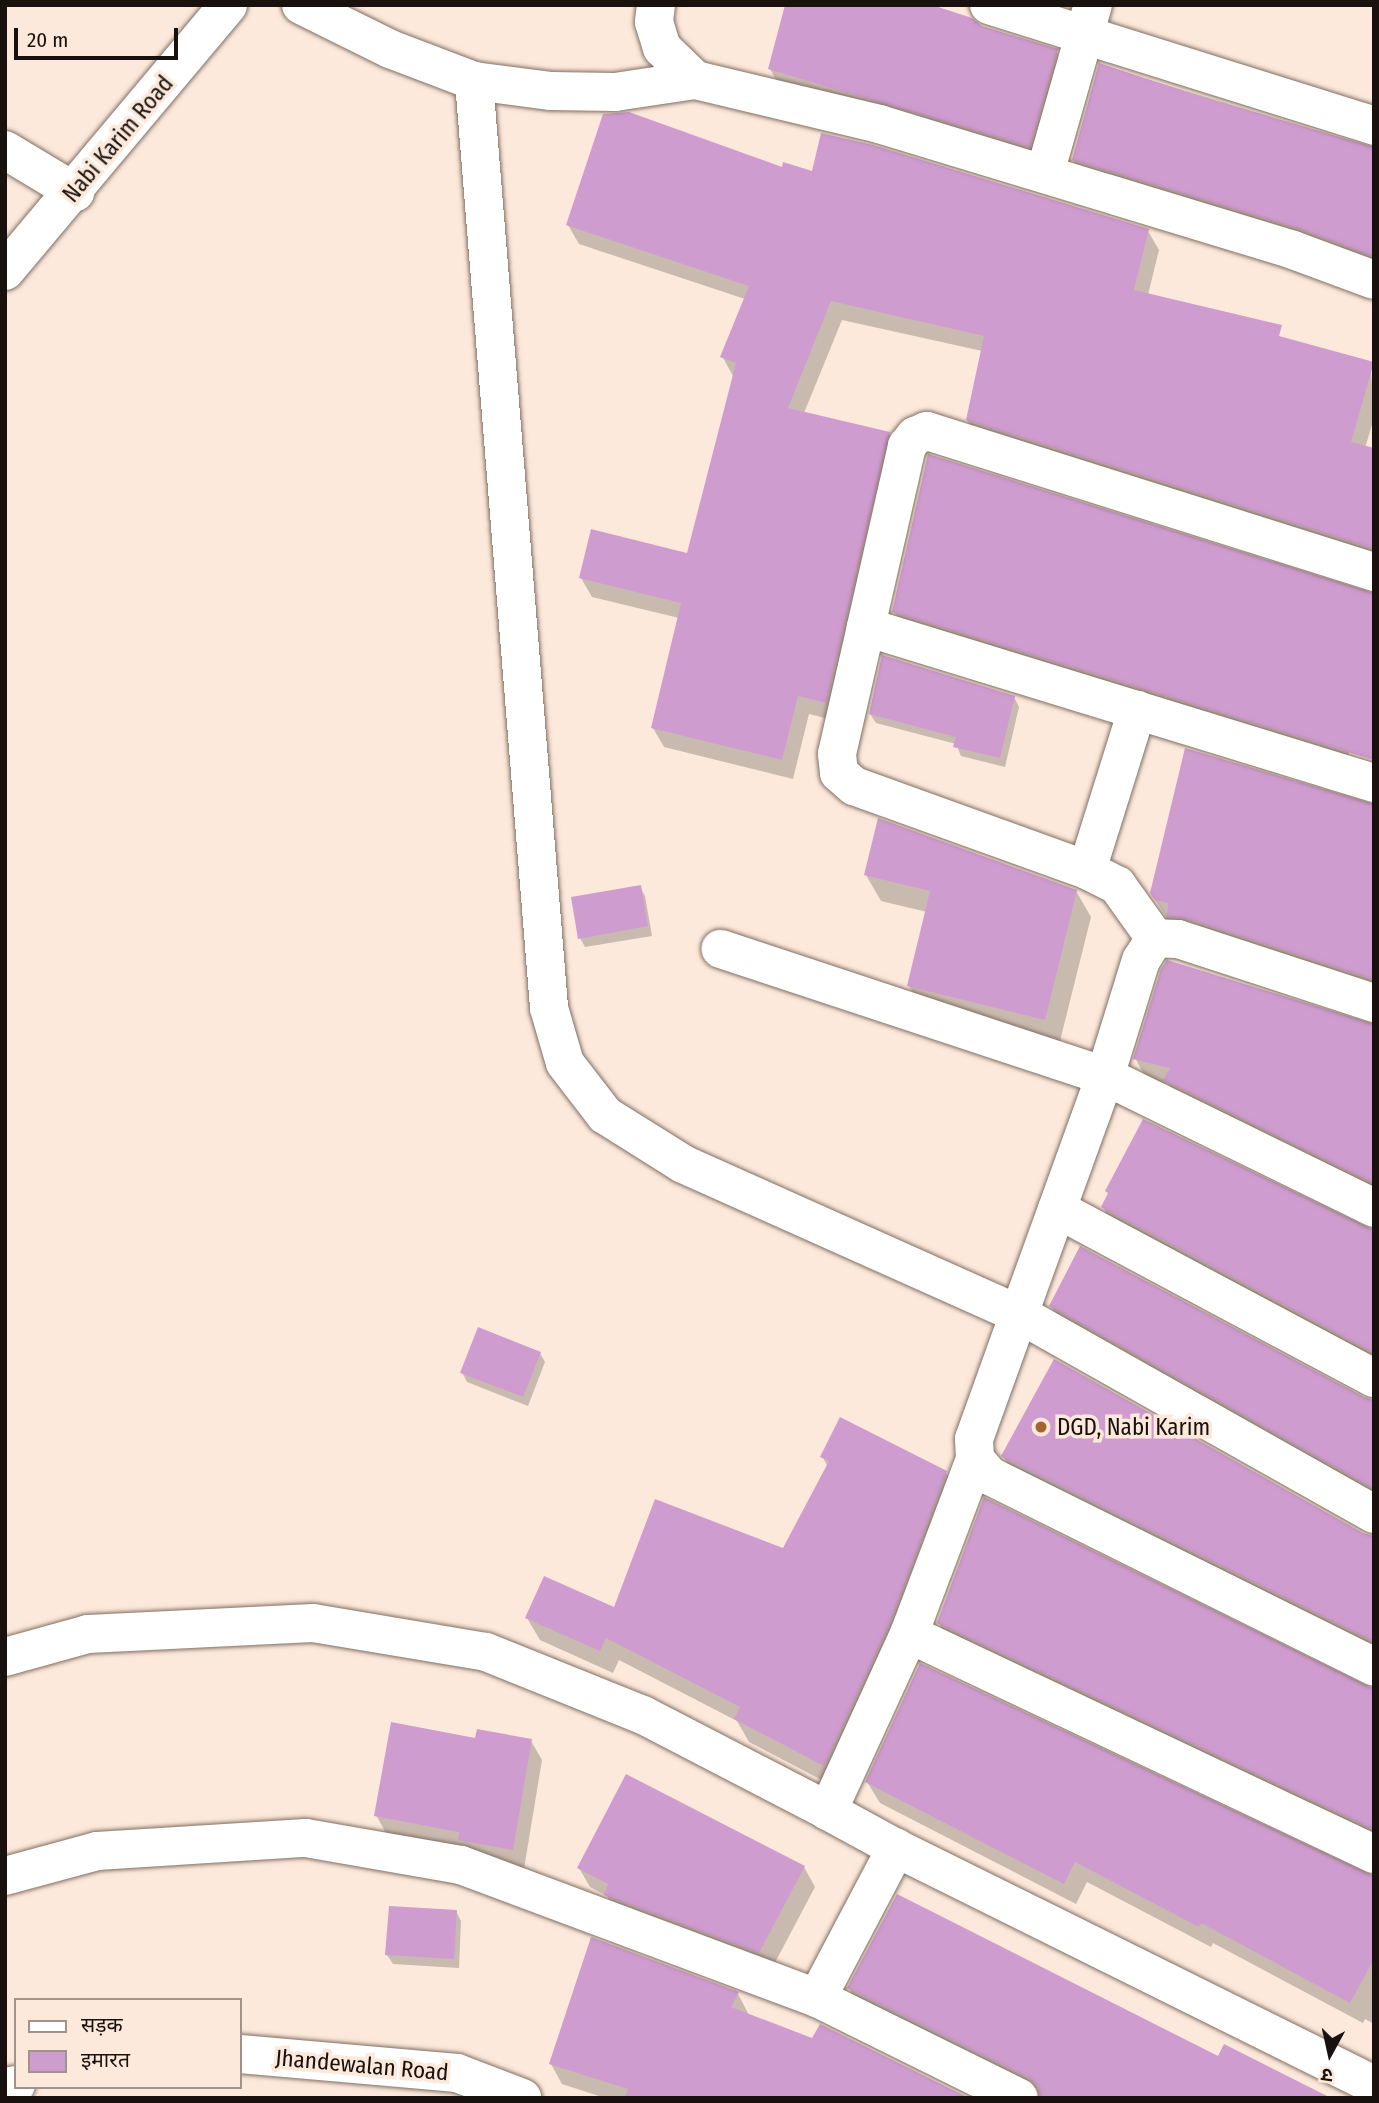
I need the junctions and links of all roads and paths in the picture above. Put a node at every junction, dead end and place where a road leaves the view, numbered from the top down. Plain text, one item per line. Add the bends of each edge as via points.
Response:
1 (228, 5) edge
2 (301, 5) edge
3 (656, 5) edge
4 (989, 5) edge
5 (1089, 20) edge
6 (474, 80) junction
7 (695, 80) junction
8 (1374, 126) edge
9 (5, 150) edge
10 (1045, 173) junction
11 (75, 192) junction
12 (5, 271) edge
13 (1374, 280) edge
14 (1374, 572) edge
15 (866, 627) junction
16 (1137, 710) junction
17 (1374, 783) edge
18 (1087, 870) junction
19 (1155, 938) junction
20 (720, 948) dead end
21 (1374, 1003) edge
22 (1105, 1076) junction
23 (1374, 1208) edge
24 (1057, 1209) junction
25 (1019, 1314) junction
26 (1374, 1378) edge
27 (975, 1459) junction
28 (1374, 1514) edge
29 (909, 1634) junction
30 (5, 1657) edge
31 (1374, 1667) edge
32 (828, 1811) junction
33 (896, 1848) junction
34 (1374, 1854) edge
35 (5, 1876) edge
36 (817, 1998) junction
37 (242, 2054) edge
38 (1374, 2085) edge
39 (522, 2098) edge
40 (1019, 2098) edge

1 - 11 street, Nabi Karim Road
2 - 6 street via 390,49
3 - 7 street via 654,22 662,48
4 - 5 street
5 - 8 street
5 - 10 street
6 - 7 street via 551,91 615,92
6 - 25 street via 550,1008 565,1063 605,1115 683,1164
7 - 10 street via 878,124
9 - 11 street
10 - 13 street
11 - 12 street, Nabi Karim Road
14 - 15 street via 928,431 915,436 908,446
15 - 16 street
15 - 18 street via 837,754 839,773 854,786
16 - 17 street
16 - 18 street
18 - 19 street via 1117,885
19 - 21 street via 1178,939
19 - 22 street via 1141,960
20 - 22 street
22 - 23 street
22 - 24 street
24 - 25 street
24 - 26 street
25 - 27 street via 974,1439
25 - 28 street
27 - 29 street
27 - 31 street via 990,1476
29 - 32 street
29 - 34 street
30 - 32 street via 88,1634 313,1623 486,1652 643,1715
32 - 33 street
33 - 36 street
33 - 38 street
35 - 36 street via 97,1851 306,1839 461,1865
36 - 40 street
37 - 39 street, Jhandewalan Road via 457,2073

